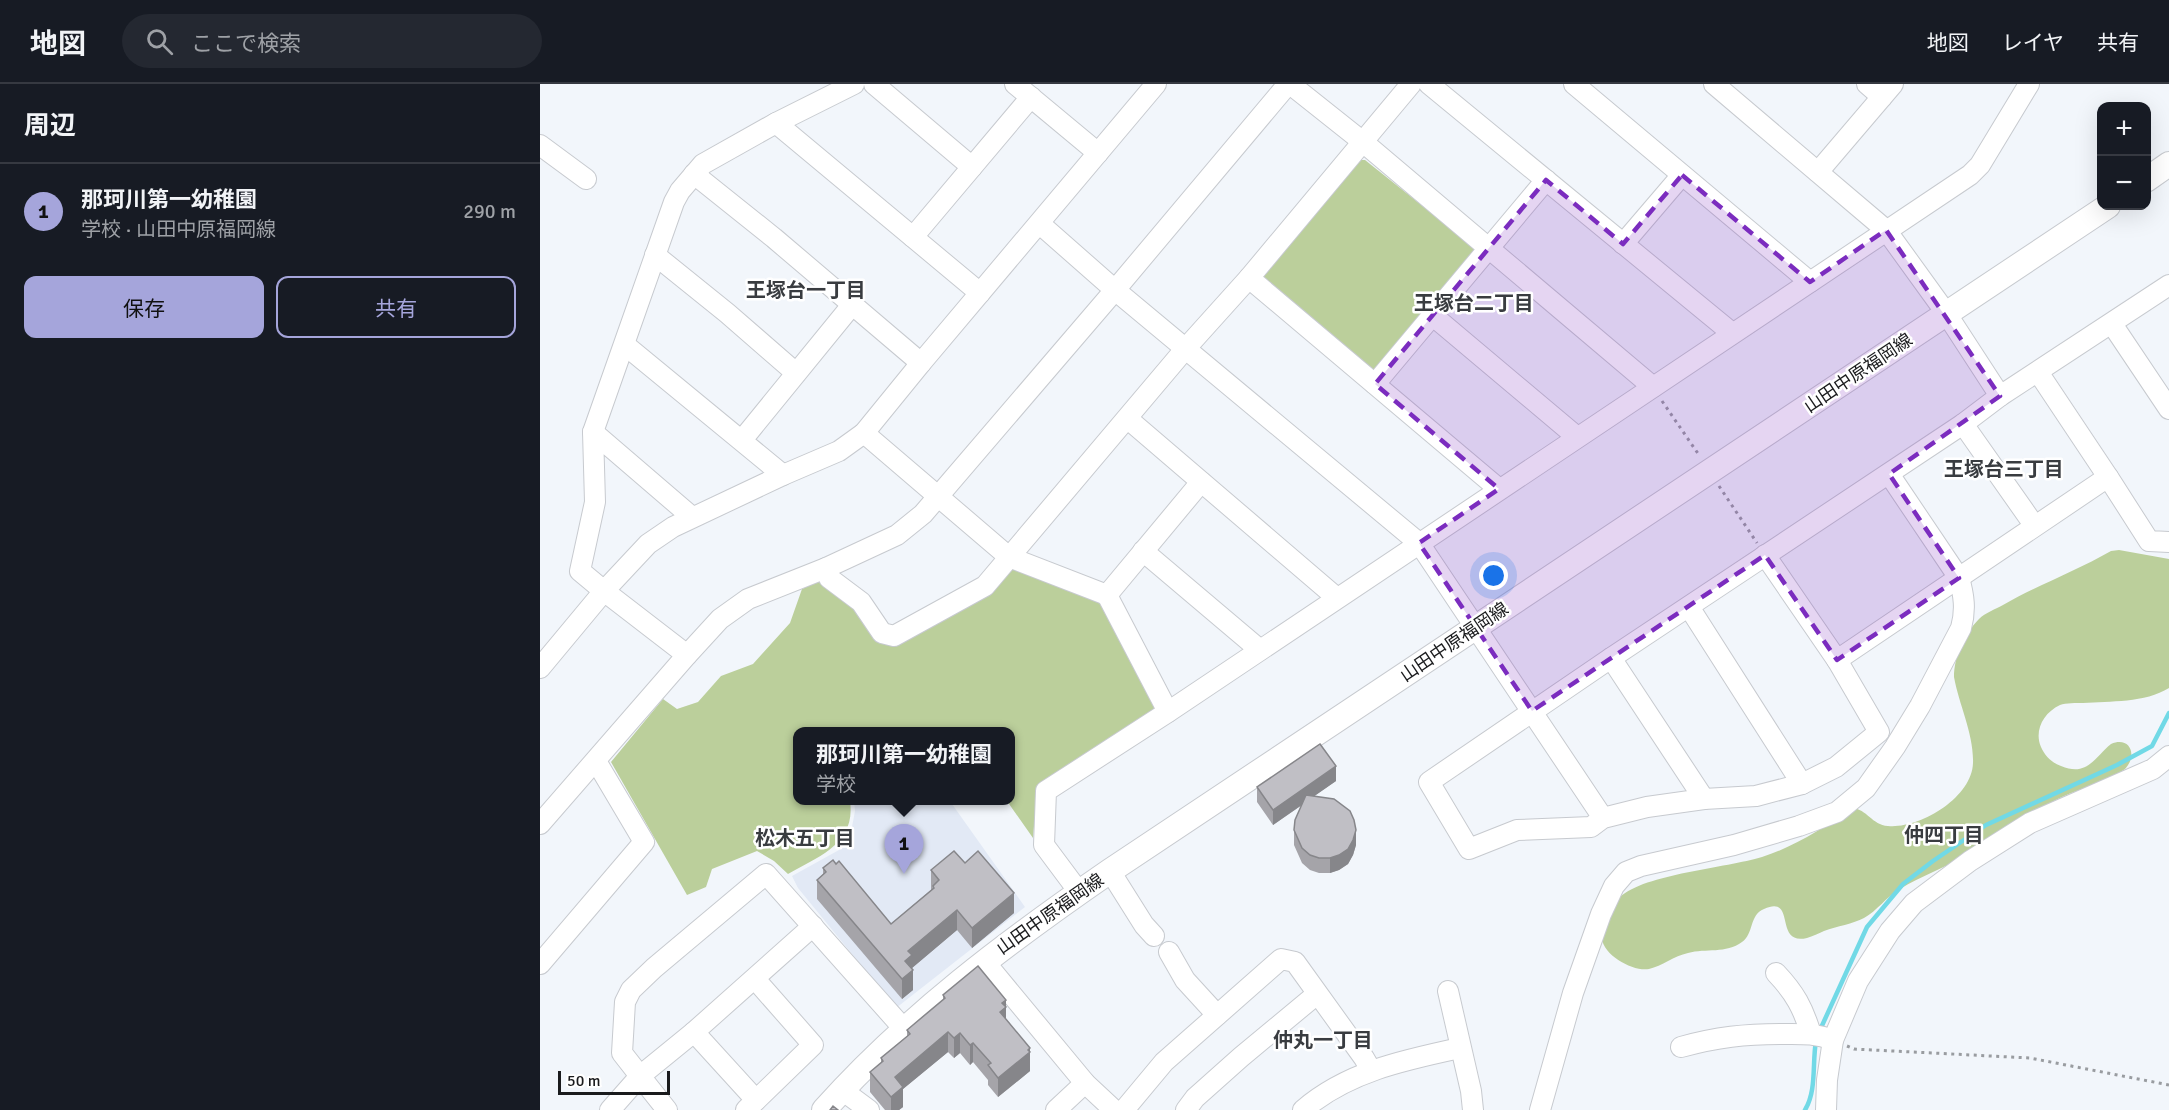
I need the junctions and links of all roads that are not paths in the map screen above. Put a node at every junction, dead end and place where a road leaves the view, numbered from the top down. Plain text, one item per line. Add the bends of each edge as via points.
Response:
1 (854, 84) edge
2 (874, 84) edge
3 (1015, 84) edge
4 (1289, 84) edge
5 (1410, 84) edge
6 (1429, 84) edge
7 (1574, 84) edge
8 (1714, 84) edge
9 (1867, 84) edge
10 (2029, 84) edge
11 (1154, 85) edge
12 (1888, 91) edge
13 (1031, 97) junction
14 (776, 123) junction
15 (1363, 142) junction
16 (540, 145) edge
17 (1098, 153) junction
18 (2169, 165) edge
19 (972, 167) junction
20 (1818, 172) junction
21 (694, 174) junction
22 (1682, 175) junction
23 (2151, 177) edge
24 (586, 179) dead end
25 (1546, 180) junction
26 (2102, 210) edge
27 (1040, 224) junction
28 (1886, 230) junction
29 (913, 237) junction
30 (1623, 243) junction
31 (1488, 248) junction
32 (655, 255) junction
33 (1249, 278) junction
34 (1810, 282) junction
35 (2169, 285) edge
36 (1115, 291) junction
37 (980, 293) junction
38 (852, 304) junction
39 (1946, 313) junction
40 (1432, 315) junction
41 (2112, 324) junction
42 (1732, 333) junction
43 (625, 345) junction
44 (1186, 348) junction
45 (921, 363) junction
46 (2038, 372) junction
47 (796, 373) junction
48 (1375, 384) junction
49 (1653, 387) junction
50 (2000, 396) junction
51 (2169, 410) edge
52 (1128, 419) junction
53 (1963, 424) junction
54 (593, 432) junction
55 (864, 434) junction
56 (1577, 437) junction
57 (742, 440) junction
58 (1889, 474) junction
59 (783, 475) junction
60 (2108, 477) junction
61 (1201, 482) junction
62 (1499, 489) junction
63 (939, 496) junction
64 (692, 517) junction
65 (2034, 525) junction
66 (2169, 542) edge
67 (1419, 543) junction
68 (1143, 551) junction
69 (1765, 555) junction
70 (1009, 557) junction
71 (826, 568) junction
72 (1959, 578) junction
73 (604, 591) junction
74 (1107, 596) junction
75 (1336, 598) junction
76 (1689, 607) junction
77 (1477, 627) junction
78 (1260, 650) junction
79 (687, 655) junction
80 (1611, 658) junction
81 (1837, 660) junction
82 (540, 668) edge
83 (1532, 711) junction
84 (1168, 712) junction
85 (2169, 756) edge
86 (596, 761) junction
87 (1802, 784) junction
88 (1704, 799) junction
89 (1603, 818) junction
90 (540, 824) edge
91 (1110, 871) junction
92 (1079, 892) junction
93 (813, 927) junction
94 (1154, 936) dead end
95 (1169, 952) dead end
96 (984, 961) junction
97 (540, 964) edge
98 (1776, 973) dead end
99 (755, 979) junction
100 (1448, 991) dead end
101 (1317, 994) junction
102 (1217, 1015) junction
103 (904, 1029) junction
104 (694, 1032) junction
105 (1811, 1034) junction
106 (1833, 1040) junction
107 (1681, 1047) dead end
108 (1460, 1048) junction
109 (1371, 1070) junction
110 (640, 1076) junction
111 (1085, 1083) junction
112 (842, 1090) junction
113 (751, 1105) edge
114 (610, 1110) edge
115 (668, 1110) edge
116 (824, 1110) edge
117 (869, 1110) edge
118 (1056, 1110) edge
119 (1114, 1110) edge
120 (1124, 1110) edge
121 (1186, 1110) edge
122 (1303, 1110) edge
123 (1473, 1110) edge
124 (1540, 1110) edge
125 (1826, 1110) edge

1 - 14 street
2 - 19 street
3 - 13 street
4 - 15 street
4 - 36 street
5 - 15 street
6 - 25 street
7 - 22 street
8 - 20 street
9 - 12 street
10 - 28 street via 1980,165
11 - 17 street
12 - 20 street
13 - 17 street
13 - 19 street
14 - 21 street via 703,164
14 - 29 street
15 - 31 street
15 - 33 street
16 - 24 street
17 - 27 street
18 - 23 main road
19 - 29 street
20 - 28 street
21 - 32 street via 674,202
21 - 38 street
22 - 30 street
22 - 34 street
25 - 30 street
25 - 31 street
26 - 39 main road, 山田中原福岡線
27 - 36 street
27 - 37 street
28 - 34 street
28 - 39 street
29 - 37 street
30 - 42 street
31 - 40 street
31 - 49 street
32 - 43 street
32 - 47 street
33 - 44 street
33 - 48 street
34 - 42 street
35 - 41 street
36 - 44 street
36 - 63 street
37 - 45 street
38 - 45 street
38 - 47 street
39 - 50 street
39 - 77 main road, 山田中原福岡線
40 - 48 street
40 - 56 street
41 - 46 street
41 - 51 street
42 - 49 street
43 - 54 street
43 - 57 street
44 - 52 street
44 - 67 street
45 - 55 street
46 - 50 street
46 - 60 street
47 - 57 street
48 - 62 street
49 - 56 street
50 - 53 street
52 - 61 street
52 - 70 street
53 - 58 street
53 - 65 street
54 - 64 street
54 - 73 street via 595,502 580,571
55 - 59 street via 839,451
55 - 63 street
56 - 62 street
57 - 59 street
58 - 69 street
58 - 72 street
59 - 64 street
60 - 65 street
60 - 66 street via 2149,541
61 - 68 street
61 - 75 street
62 - 67 street
63 - 70 street
63 - 71 street via 897,535
64 - 73 street via 648,544
65 - 72 street
67 - 75 street
67 - 77 street
68 - 74 street
68 - 78 street
69 - 76 street
69 - 81 street
70 - 71 street via 985,586 894,636 882,633 861,602 829,578
70 - 74 street
71 - 79 street via 748,599 720,620
72 - 81 street
72 - 124 street via 1964,594 1961,628 1920,706 1866,788 1838,812 1734,845 1641,866 1626,872 1614,886 1573,993
73 - 79 street
73 - 82 street
74 - 84 street
75 - 78 street
76 - 80 street
76 - 87 street
77 - 83 street
77 - 91 main road, 山田中原福岡線
78 - 84 street
79 - 86 street
80 - 83 street
80 - 88 street
81 - 87 street via 1880,732 1836,767
83 - 89 street
83 - 89 street via 1429,782 1469,849 1517,830 1591,827
84 - 92 street via 1046,791 1044,845
85 - 106 street via 2153,769 2030,824 1970,861 1914,903 1890,931 1858,981
86 - 90 street
86 - 97 street via 644,842
87 - 88 street via 1756,796
88 - 89 street
91 - 92 main road, 山田中原福岡線
91 - 94 street
92 - 96 main road, 山田中原福岡線
93 - 99 street
93 - 103 street
93 - 110 street via 766,874 654,968 631,990 625,1002 622,1053
95 - 102 street via 1185,980
96 - 103 main road, 山田中原福岡線
96 - 111 street
98 - 105 street via 1793,991
99 - 104 street
99 - 113 street via 813,1045
100 - 108 street
101 - 102 street via 1295,962 1281,959
101 - 109 street
101 - 121 street via 1241,1057
102 - 120 street via 1164,1062
103 - 112 main road, 山田中原福岡線
104 - 110 street
104 - 113 street
105 - 106 street
105 - 107 street via 1726,1036
106 - 125 street
108 - 109 street
108 - 123 street
109 - 122 street via 1334,1087
110 - 114 street
110 - 115 street
111 - 118 street
111 - 119 street
112 - 116 main road, 山田中原福岡線
112 - 117 street

